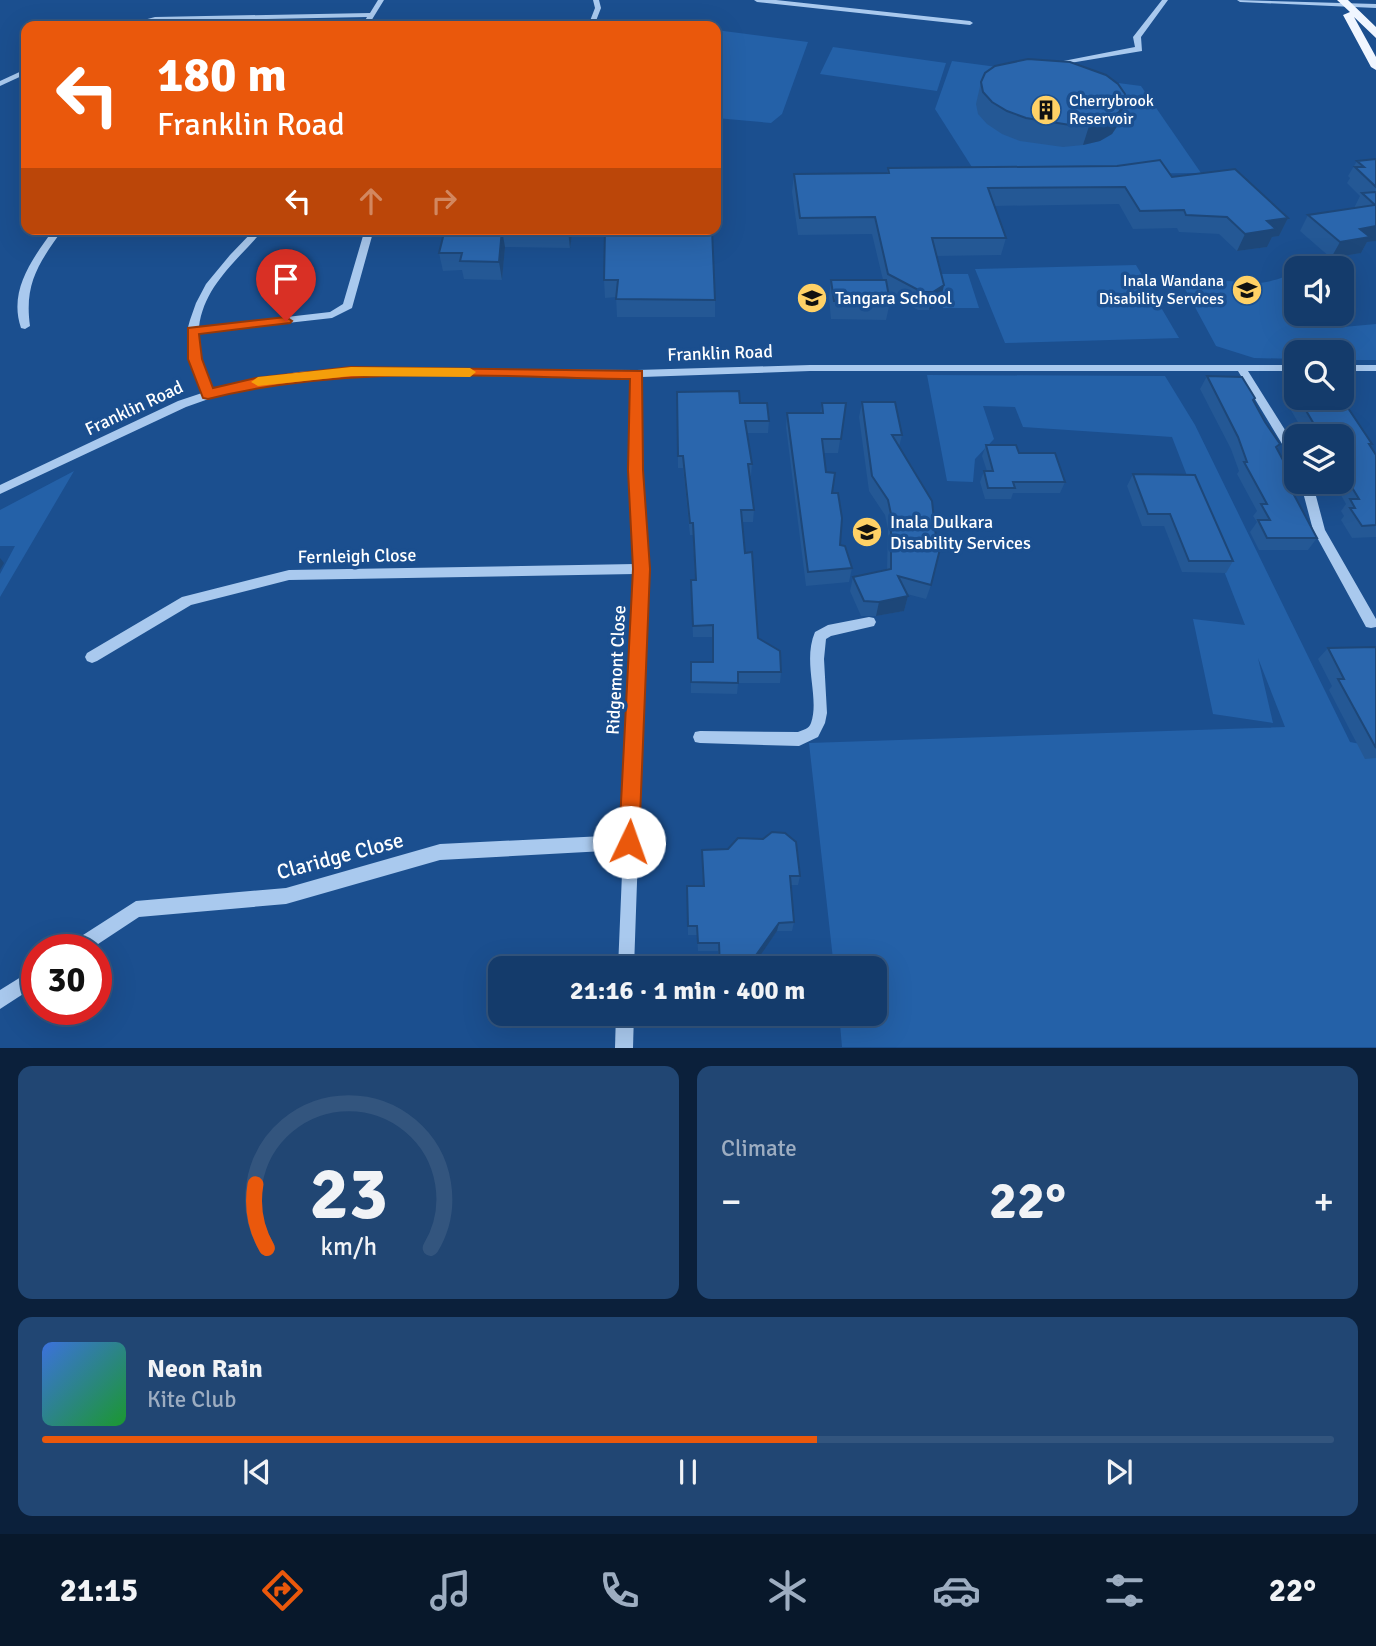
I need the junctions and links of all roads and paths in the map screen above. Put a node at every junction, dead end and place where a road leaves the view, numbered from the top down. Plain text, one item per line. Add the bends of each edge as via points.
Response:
1 (381, 0) edge
2 (596, 0) edge
3 (757, 0) edge
4 (1165, 0) edge
5 (1240, 0) edge
6 (1344, 2) edge
7 (1376, 6) edge
8 (1356, 13) junction
9 (370, 15) junction
10 (146, 21) edge
11 (367, 21) edge
12 (593, 21) edge
13 (970, 23) dead end
14 (1376, 36) edge
15 (1046, 65) edge
16 (1376, 66) edge
17 (21, 75) edge
18 (0, 84) edge
19 (55, 235) edge
20 (254, 235) edge
21 (368, 235) edge
22 (25, 326) dead end
23 (192, 331) junction
24 (1241, 368) junction
25 (1284, 368) edge
26 (1354, 368) edge
27 (1376, 369) edge
28 (637, 374) junction
29 (208, 394) junction
30 (1284, 437) edge
31 (0, 490) edge
32 (1309, 494) edge
33 (642, 569) junction
34 (869, 622) dead end
35 (1371, 623) dead end
36 (92, 657) dead end
37 (699, 737) dead end
38 (629, 842) junction
39 (99, 934) edge
40 (626, 956) edge
41 (21, 986) edge
42 (0, 1000) edge
43 (625, 1026) edge
44 (624, 1048) edge

1 - 9 street
2 - 12 street
3 - 13 street
4 - 15 street via 1137,37 1139,48
5 - 6 street
6 - 7 street
6 - 8 main road
8 - 14 main road via 1365,17
8 - 16 main road via 1348,15
9 - 10 street
9 - 11 street
17 - 18 street
19 - 22 street via 23,288
20 - 23 street via 212,281 201,299
21 - 23 street via 348,306 331,315
23 - 29 street via 195,359
24 - 25 street, Franklin Road
24 - 28 street, Franklin Road via 810,368
24 - 30 street
26 - 27 street
28 - 29 street, Franklin Road via 351,372 256,382
28 - 33 street, Ridgemont Close via 635,470
29 - 31 street, Franklin Road
32 - 35 street via 1319,530
33 - 36 street, Fernleigh Close via 289,575 187,601
33 - 38 street, Ridgemont Close
34 - 37 street via 820,636 815,661 819,721 814,732 799,739
38 - 39 street, Claridge Close via 440,852 286,896 136,909
38 - 40 street, Ridgemont Close
41 - 42 street
43 - 44 street

